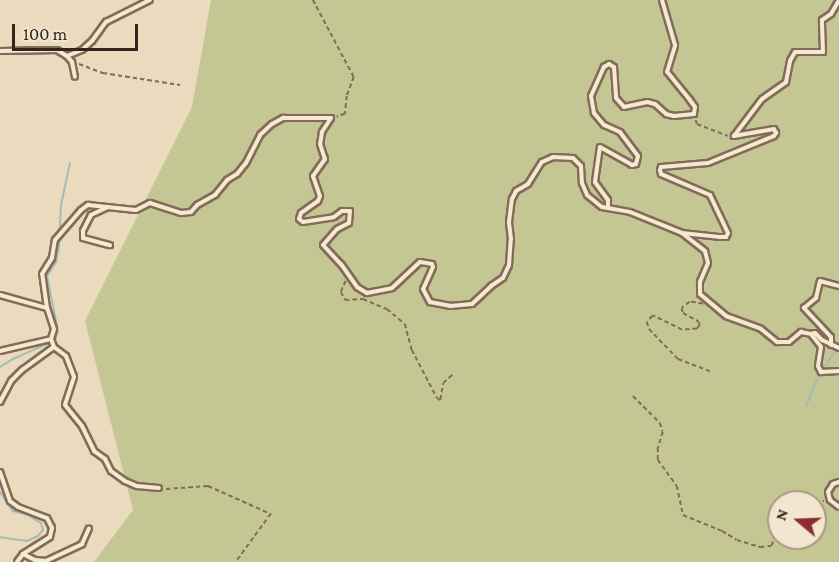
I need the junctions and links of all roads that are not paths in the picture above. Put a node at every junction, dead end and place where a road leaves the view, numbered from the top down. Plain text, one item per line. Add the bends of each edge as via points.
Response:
1 (150, 0) edge
2 (663, 0) edge
3 (839, 0) edge
4 (0, 51) edge
5 (68, 56) junction
6 (75, 77) dead end
7 (109, 207) junction
8 (609, 208) junction
9 (682, 233) junction
10 (110, 245) dead end
11 (839, 286) edge
12 (0, 295) edge
13 (47, 308) junction
14 (811, 334) junction
15 (51, 339) junction
16 (831, 345) junction
17 (54, 347) junction
18 (839, 348) edge
19 (0, 351) edge
20 (839, 371) edge
21 (0, 402) edge
22 (0, 472) edge
23 (839, 483) edge
24 (159, 488) road end
25 (839, 507) edge
26 (89, 528) dead end
27 (22, 554) junction
28 (17, 562) edge

1 - 5 lane via 106,22 92,42
2 - 8 lane via 675,45 667,72 695,107 694,114 666,114 647,102 624,107 616,98 614,68 609,64 604,67 591,96 594,113 604,125 620,132 638,156 632,165 600,147 595,182
3 - 9 lane via 822,20 823,52 795,52 786,82 762,99 734,136 774,129 776,133 708,163 661,167 661,174 710,195 728,233 726,237
4 - 5 lane via 48,49
5 - 6 lane
7 - 8 lane via 136,210 150,203 181,213 191,212 237,174 260,135 272,124 283,118 331,118 321,132 320,144 326,159 313,176 320,196 299,219 303,222 350,211 349,223 337,229 323,245 357,288 376,293 401,283 420,262 432,264 423,289 430,302 450,306 472,304 503,278 509,265 512,199 536,175 542,162 553,157 579,162 587,195
7 - 10 lane via 91,214 83,238
7 - 13 lane via 88,205 60,235 42,274
8 - 9 lane via 630,212
9 - 14 lane via 708,256 700,294 734,320 761,329 777,342 789,342 801,332
11 - 16 lane via 820,281 816,298 804,308 831,338
12 - 13 lane
13 - 15 lane via 54,329
14 - 16 lane
14 - 20 lane via 821,347 820,372
15 - 17 lane
15 - 19 lane
16 - 18 lane
17 - 21 lane via 11,381
17 - 24 lane via 66,356 74,377 65,405 82,426 94,451 125,481
22 - 27 lane via 10,501 47,518 52,528 50,537
23 - 25 lane via 833,484 828,492 830,500
26 - 27 lane via 82,544 46,561
27 - 28 lane

